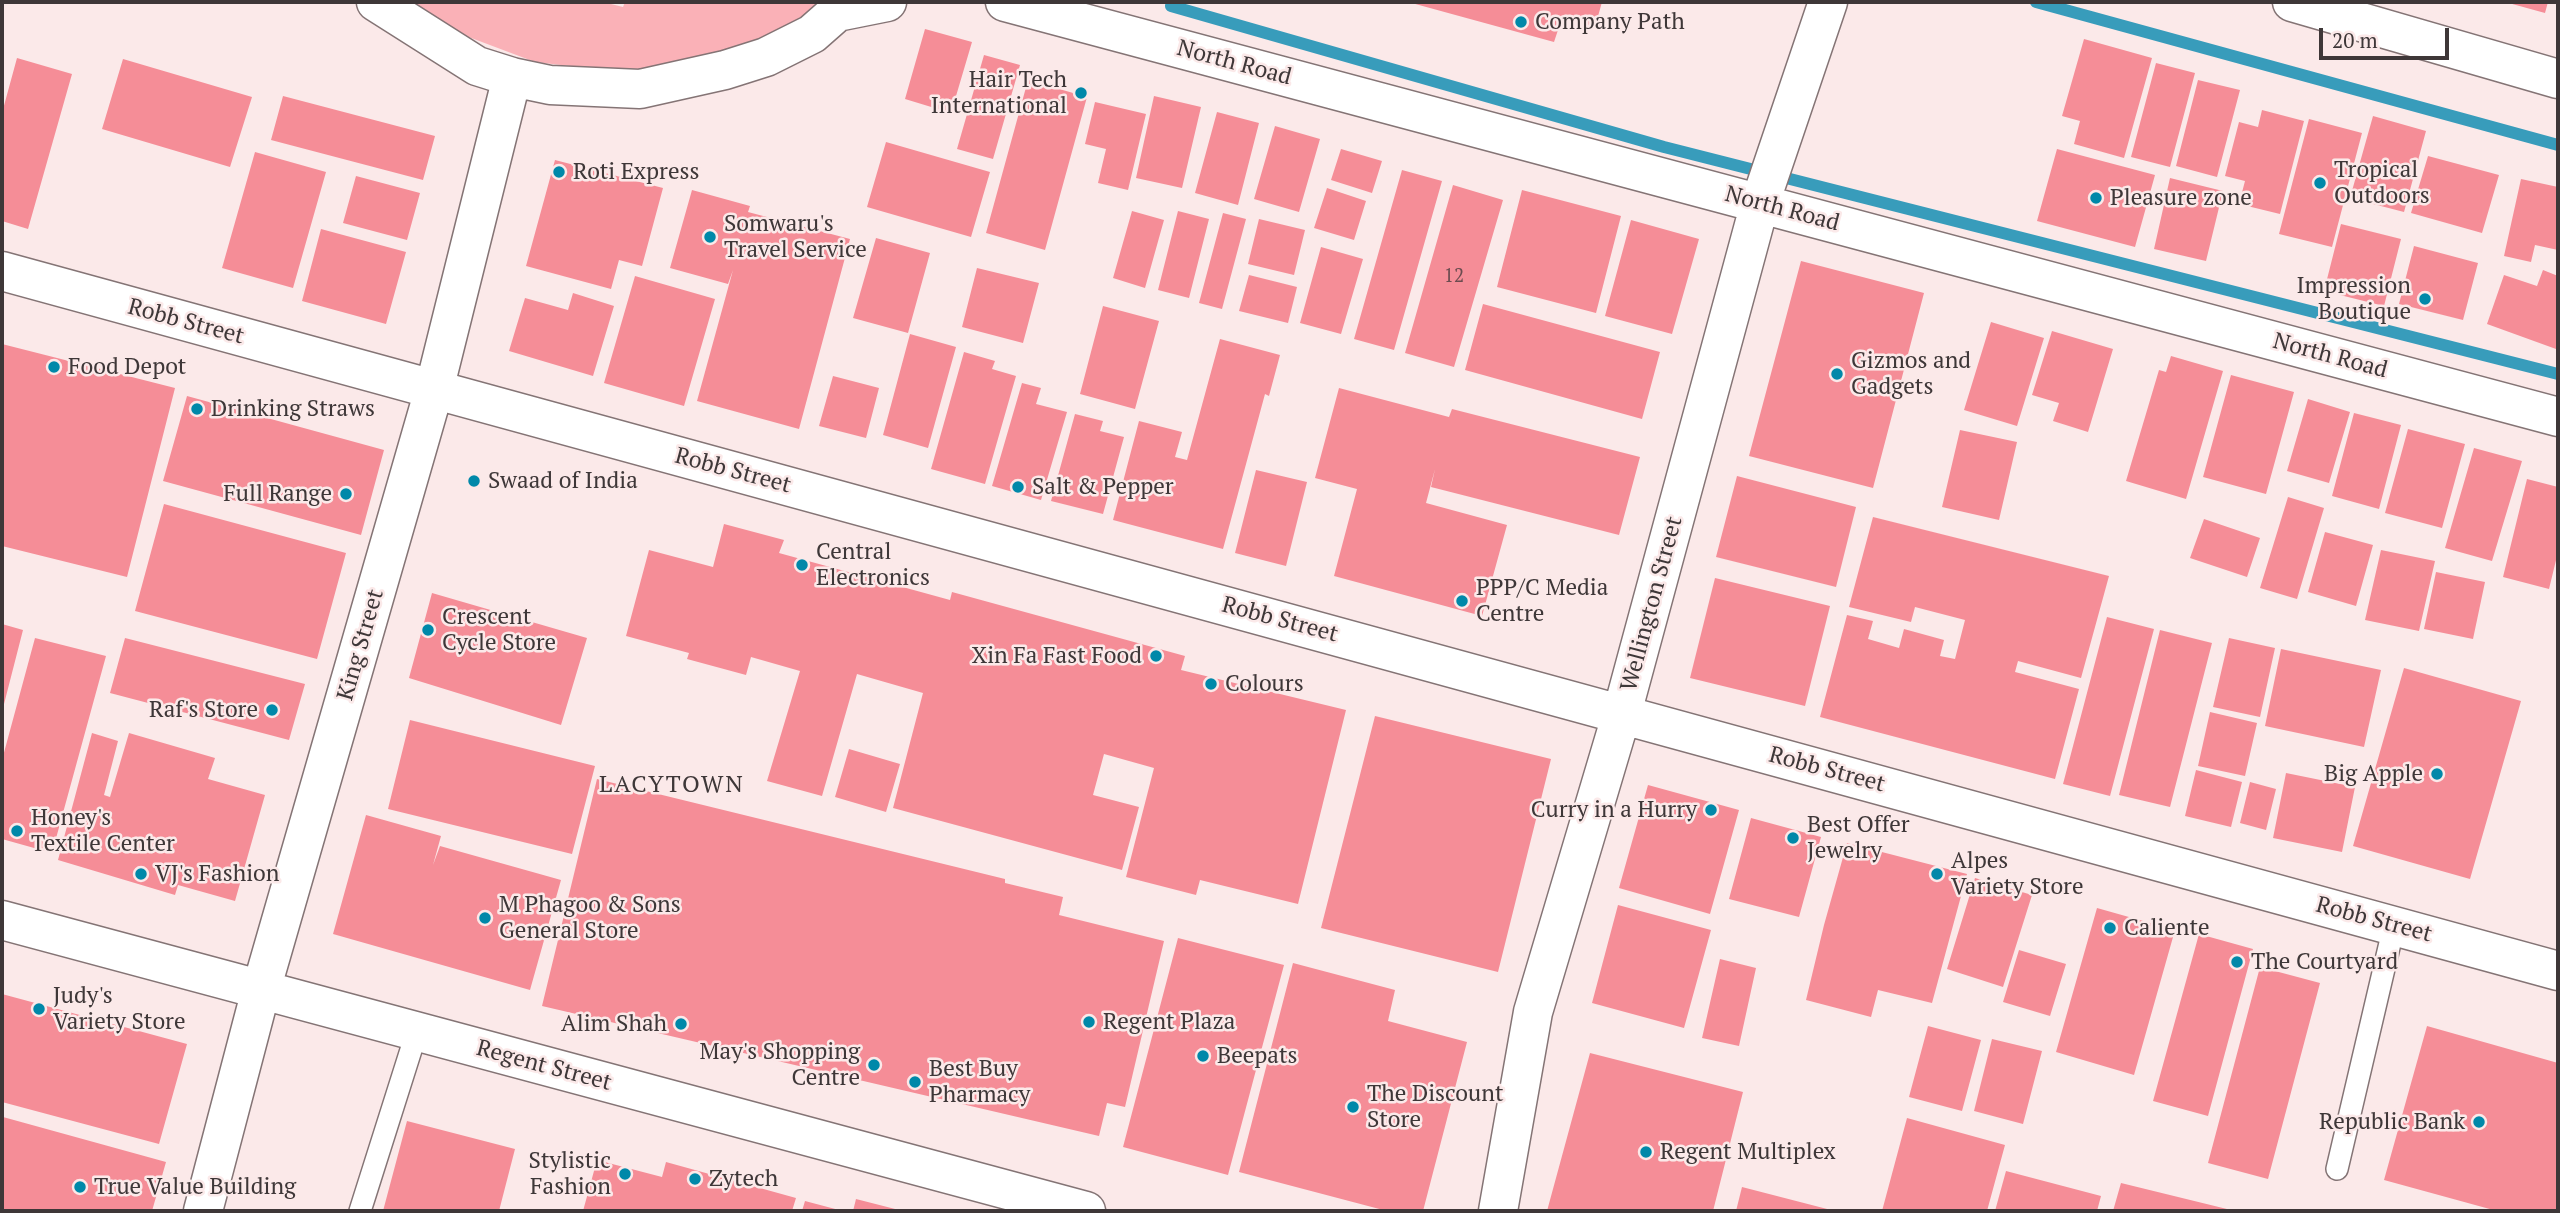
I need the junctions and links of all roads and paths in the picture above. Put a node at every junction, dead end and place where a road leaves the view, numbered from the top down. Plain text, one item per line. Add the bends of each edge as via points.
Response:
1 (376, 2) edge
2 (887, 2) edge
3 (1005, 2) edge
4 (1828, 2) edge
5 (2292, 2) edge
6 (840, 7) edge
7 (512, 78) junction
8 (2558, 79) edge
9 (1760, 203) junction
10 (2, 271) edge
11 (434, 390) junction
12 (2558, 417) edge
13 (1622, 713) junction
14 (2, 920) edge
15 (2393, 926) junction
16 (2558, 971) edge
17 (261, 990) junction
18 (417, 1031) junction
19 (2337, 1169) dead end
20 (203, 1211) edge
21 (360, 1211) edge
22 (1086, 1211) edge
23 (1498, 1211) edge

1 - 7 street via 477,66
2 - 6 street
3 - 9 street, North Road
4 - 9 street, Wellington Street
5 - 8 street
6 - 7 street via 812,34 766,57 640,89 550,85
7 - 11 street, King Street
9 - 12 street, North Road
9 - 13 street, Wellington Street
10 - 11 street, Robb Street
11 - 13 street, Robb Street
11 - 17 street, King Street
13 - 15 street, Robb Street
13 - 23 street, Wellington Street via 1533,1012
14 - 17 street, Regent Street
15 - 16 street, Robb Street
15 - 19 lane
17 - 18 street, Regent Street
17 - 20 street, King Street
18 - 21 lane
18 - 22 street, Regent Street

